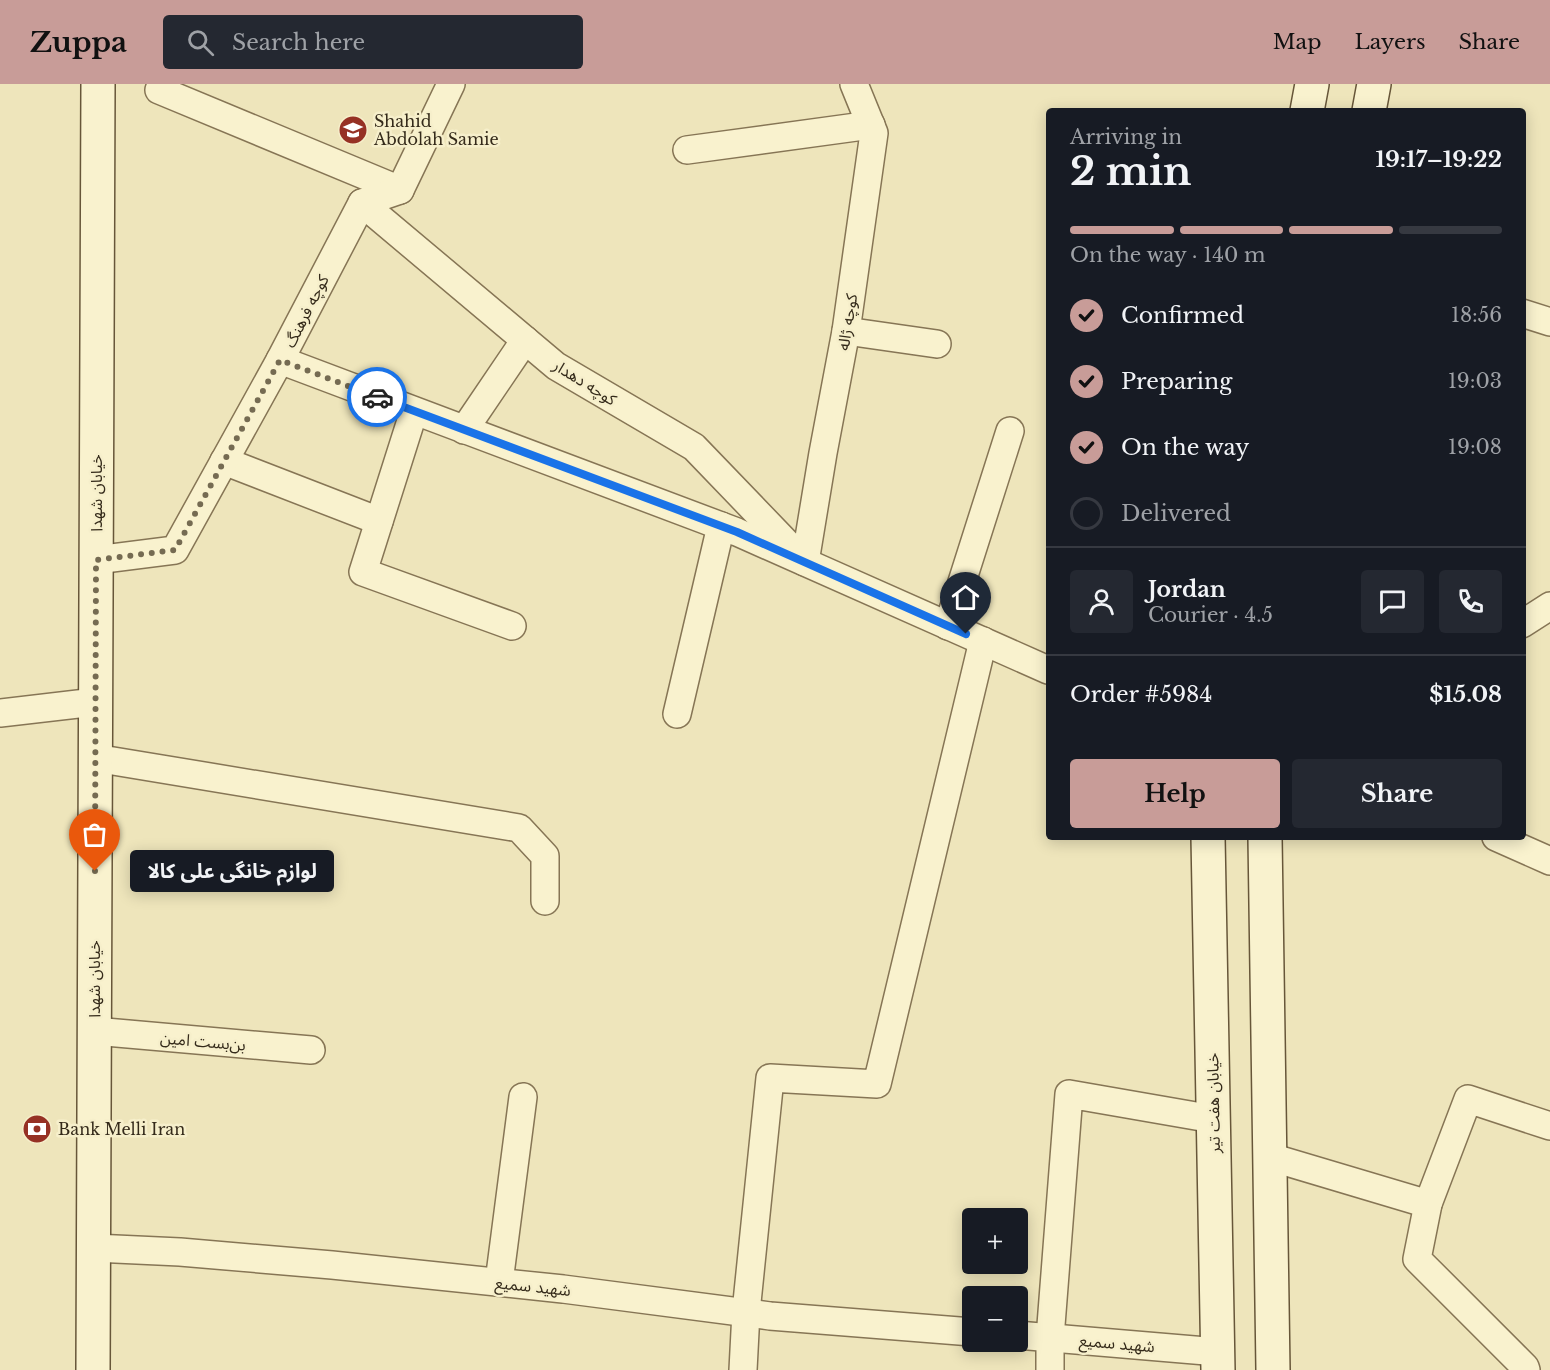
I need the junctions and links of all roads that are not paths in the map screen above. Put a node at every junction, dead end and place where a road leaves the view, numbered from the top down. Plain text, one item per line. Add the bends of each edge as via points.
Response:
1 (98, 84) edge
2 (451, 84) edge
3 (854, 84) edge
4 (1312, 84) edge
5 (1374, 84) edge
6 (159, 90) dead end
7 (1308, 108) edge
8 (1370, 108) edge
9 (871, 125) junction
10 (687, 150) dead end
11 (400, 190) junction
12 (362, 202) junction
13 (1526, 314) edge
14 (1550, 322) edge
15 (846, 331) junction
16 (525, 340) junction
17 (937, 344) dead end
18 (280, 360) junction
19 (414, 411) junction
20 (464, 430) junction
21 (1010, 431) dead end
22 (224, 461) junction
23 (379, 521) junction
24 (721, 526) junction
25 (96, 560) junction
26 (805, 562) junction
27 (1550, 606) edge
28 (1526, 621) edge
29 (512, 626) dead end
30 (948, 626) junction
31 (983, 641) junction
32 (1046, 669) edge
33 (95, 702) junction
34 (0, 713) edge
35 (677, 714) dead end
36 (95, 758) junction
37 (1208, 840) edge
38 (1266, 840) edge
39 (1503, 840) edge
40 (1550, 861) edge
41 (545, 901) dead end
42 (94, 1031) junction
43 (311, 1050) dead end
44 (522, 1096) dead end
45 (1214, 1119) junction
46 (1550, 1126) edge
47 (1270, 1157) junction
48 (1428, 1204) junction
49 (94, 1248) junction
50 (499, 1282) junction
51 (746, 1312) junction
52 (962, 1331) edge
53 (1028, 1336) edge
54 (1050, 1338) junction
55 (1218, 1361) edge
56 (93, 1370) edge
57 (743, 1370) edge
58 (1050, 1370) edge
59 (1273, 1370) edge
60 (1526, 1370) edge

1 - 25 street, خیابان شهدا
2 - 11 street
3 - 9 street, کوچه ژاله
4 - 7 street
5 - 8 street
6 - 11 street
9 - 10 street
9 - 15 street, کوچه ژاله via 874,133
11 - 12 street
12 - 16 street, کوچه دهدار
12 - 18 street, کوچه فرهنگ
13 - 14 street
15 - 17 street
15 - 26 street, کوچه ژاله
16 - 20 street
16 - 26 street, کوچه دهدار via 556,366 694,447
18 - 19 street, کوچه دهدار
18 - 22 street, کوچه فرهنگ
19 - 20 street, کوچه دهدار
19 - 23 street
20 - 24 street, کوچه دهدار
21 - 30 street
22 - 23 street
22 - 25 street, کوچه فرهنگ via 175,550
23 - 29 street via 363,572
24 - 26 street, کوچه دهدار
24 - 35 street
25 - 33 street, خیابان شهدا
26 - 30 street, کوچه دهدار
27 - 28 street
30 - 31 street, کوچه دهدار
31 - 32 street, کوچه دهدار
31 - 51 street via 877,1084 770,1078
33 - 34 street
33 - 36 street, خیابان شهدا
36 - 41 street via 519,828 545,856
36 - 42 street, خیابان شهدا
37 - 45 street, خیابان هفت تیر
38 - 47 street
39 - 40 street
42 - 43 street, بن‌بست امین
42 - 49 street, خیابان شهدا
44 - 50 street
45 - 54 street via 1069,1094
45 - 55 street, خیابان هفت تیر
46 - 48 street via 1468,1099
47 - 48 street
47 - 59 street
48 - 60 street via 1417,1259
49 - 50 street, شهید سمیع via 180,1252
49 - 56 street, خیابان شهدا
50 - 51 street, شهید سمیع
51 - 52 street, شهید سمیع
51 - 57 street
53 - 54 street, شهید سمیع
54 - 55 street, شهید سمیع
54 - 58 street

